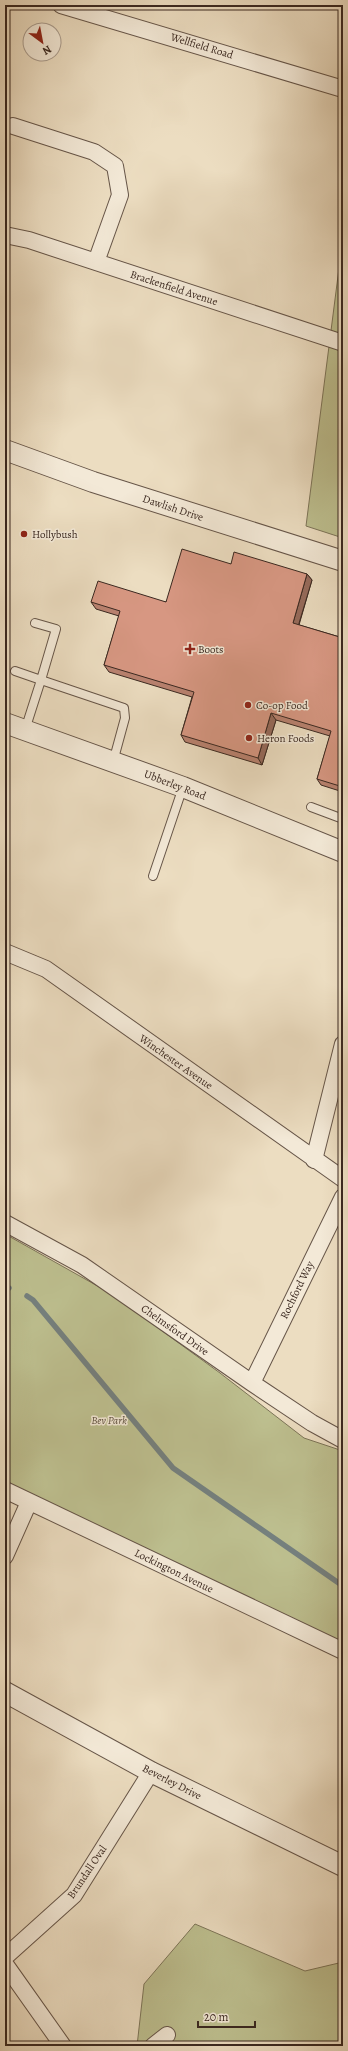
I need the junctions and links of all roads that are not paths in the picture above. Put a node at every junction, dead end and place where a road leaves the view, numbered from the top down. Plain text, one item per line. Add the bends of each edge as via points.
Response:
1 (71, 6) edge
2 (343, 89) edge
3 (13, 126) dead end
4 (5, 235) edge
5 (96, 262) junction
6 (343, 343) edge
7 (5, 450) edge
8 (343, 561) edge
9 (34, 623) dead end
10 (15, 671) dead end
11 (41, 680) junction
12 (5, 723) edge
13 (25, 730) junction
14 (113, 762) junction
15 (183, 787) junction
16 (311, 807) dead end
17 (343, 819) edge
18 (343, 852) edge
19 (153, 876) dead end
20 (5, 952) edge
21 (343, 1044) edge
22 (314, 1160) junction
23 (343, 1179) edge
24 (343, 1197) edge
25 (5, 1223) edge
26 (252, 1384) junction
27 (343, 1440) edge
28 (5, 1490) edge
29 (29, 1502) junction
30 (5, 1556) edge
31 (343, 1651) edge
32 (5, 1692) edge
33 (151, 1772) junction
34 (343, 1866) edge
35 (5, 1957) edge
36 (5, 1964) edge
37 (167, 2035) dead end
38 (63, 2046) edge
39 (153, 2046) edge

1 - 2 street, Wellfield Road
3 - 5 street via 94,152 115,166 120,195
4 - 5 street, Brackenfield Avenue via 30,240
5 - 6 street, Brackenfield Avenue
7 - 8 street, Dawlish Drive via 93,482
9 - 11 lane via 56,629
10 - 11 lane
11 - 13 lane
11 - 14 lane via 124,708 125,718
12 - 13 street, Ubberley Road
13 - 14 street, Ubberley Road
14 - 15 street, Ubberley Road
15 - 18 street, Ubberley Road
15 - 19 lane
16 - 17 lane
20 - 22 street, Winchester Avenue via 46,969
21 - 22 street
22 - 23 street, Winchester Avenue
24 - 26 street, Rochford Way
25 - 26 street, Chelmsford Drive via 82,1265
26 - 27 street, Chelmsford Drive
28 - 29 street, Lockington Avenue
29 - 30 street
29 - 31 street, Lockington Avenue
32 - 33 street, Beverley Drive
33 - 34 street, Beverley Drive
33 - 35 street, Brundall Oval via 74,1895
36 - 38 street
37 - 39 street

